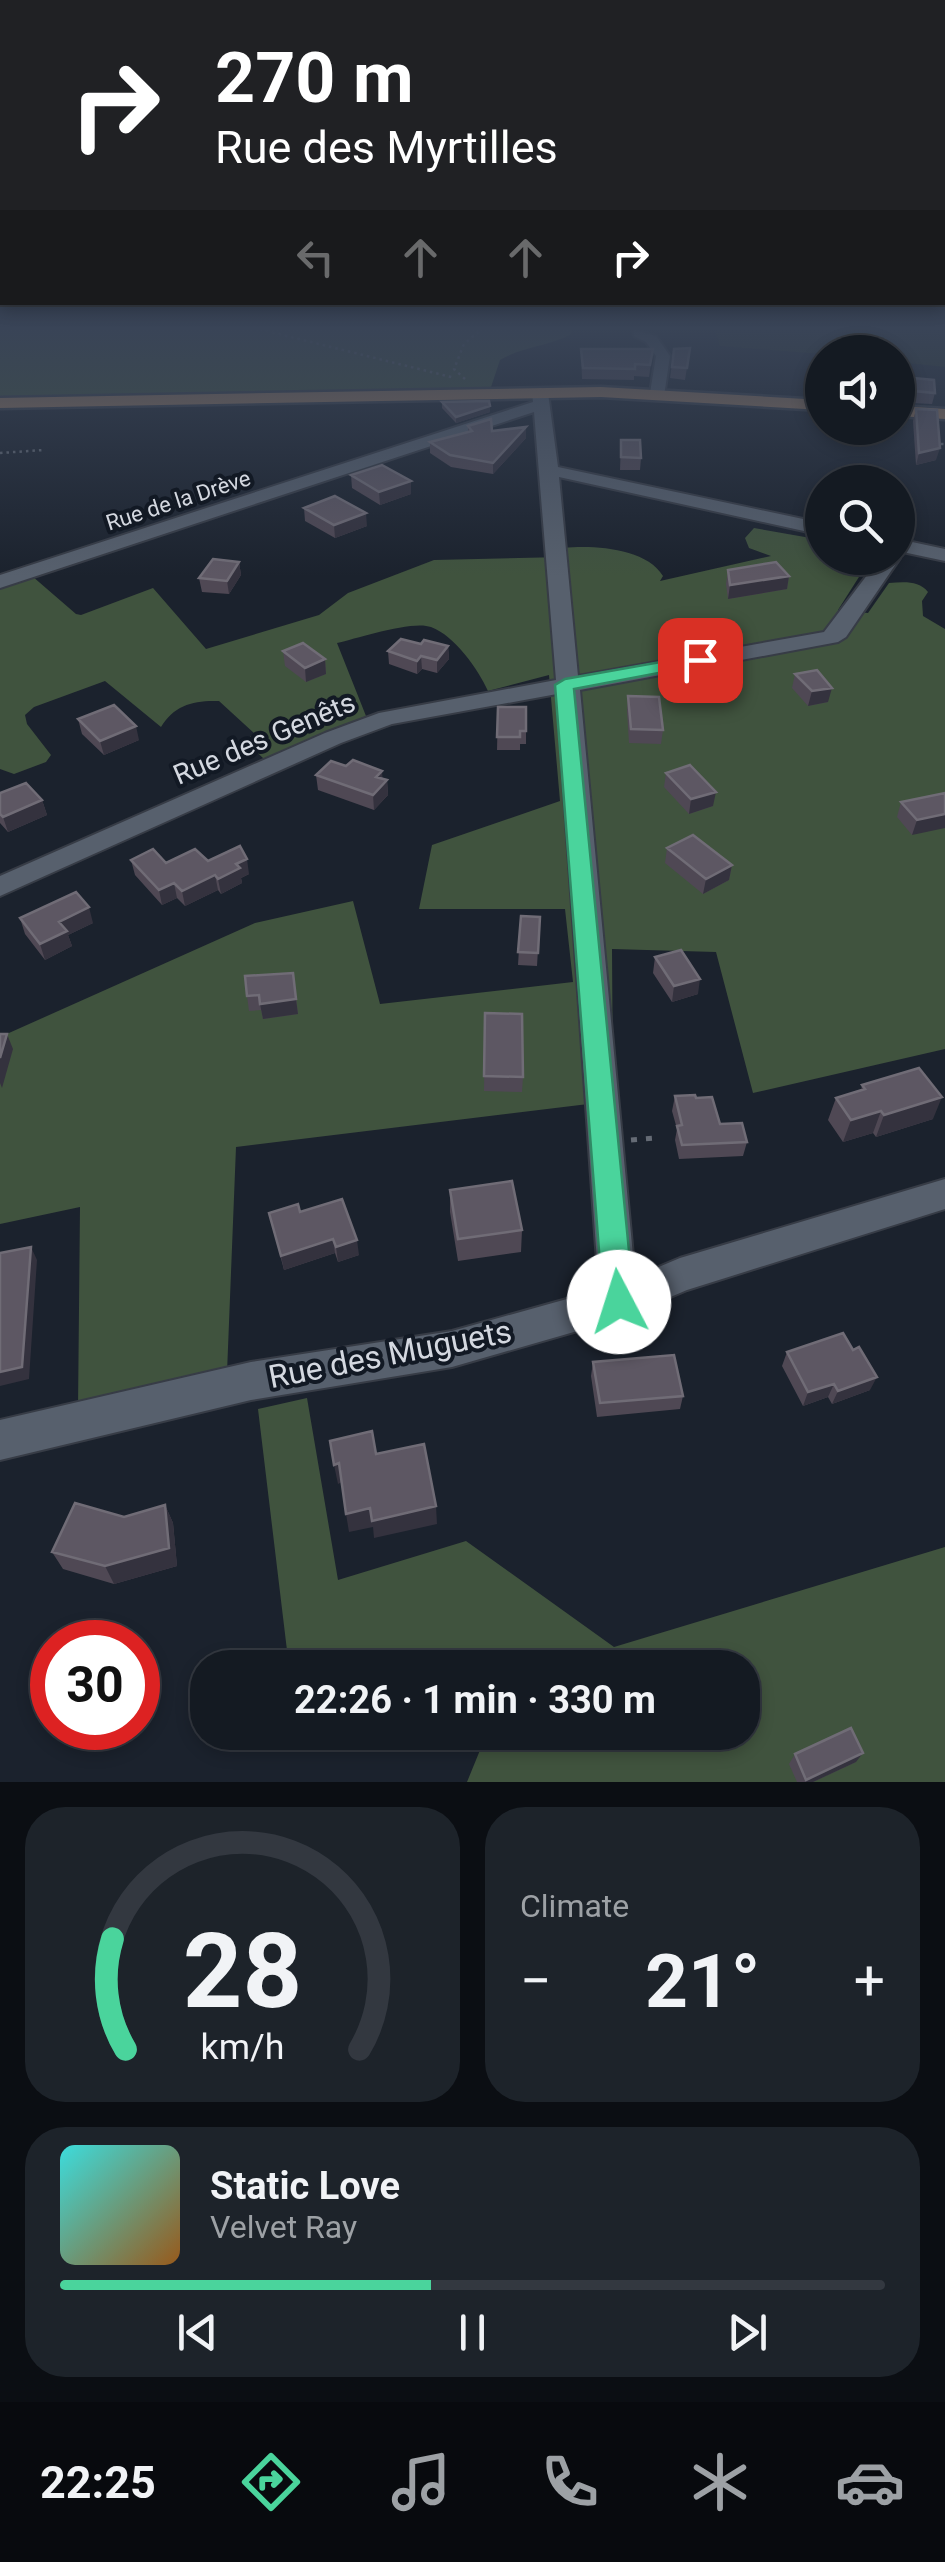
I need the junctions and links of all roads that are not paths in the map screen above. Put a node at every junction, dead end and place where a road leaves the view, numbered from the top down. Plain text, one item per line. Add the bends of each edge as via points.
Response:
1 (511, 409) edge
2 (542, 409) edge
3 (915, 412) edge
4 (945, 414) edge
5 (550, 470) junction
6 (805, 525) edge
7 (915, 549) edge
8 (945, 555) edge
9 (878, 575) edge
10 (0, 582) edge
11 (565, 685) junction
12 (0, 887) edge
13 (945, 1194) edge
14 (619, 1302) junction
15 (0, 1440) edge

1 - 10 street, Rue de la Drève
2 - 5 street
3 - 4 main road
5 - 6 street
5 - 11 street
7 - 8 street
9 - 11 street, Rue des Genêts via 830,636
11 - 12 street, Rue des Genêts via 387,718
11 - 14 street
13 - 14 street, Rue des Muguets via 680,1275
14 - 15 street, Rue des Muguets via 452,1349 251,1380

